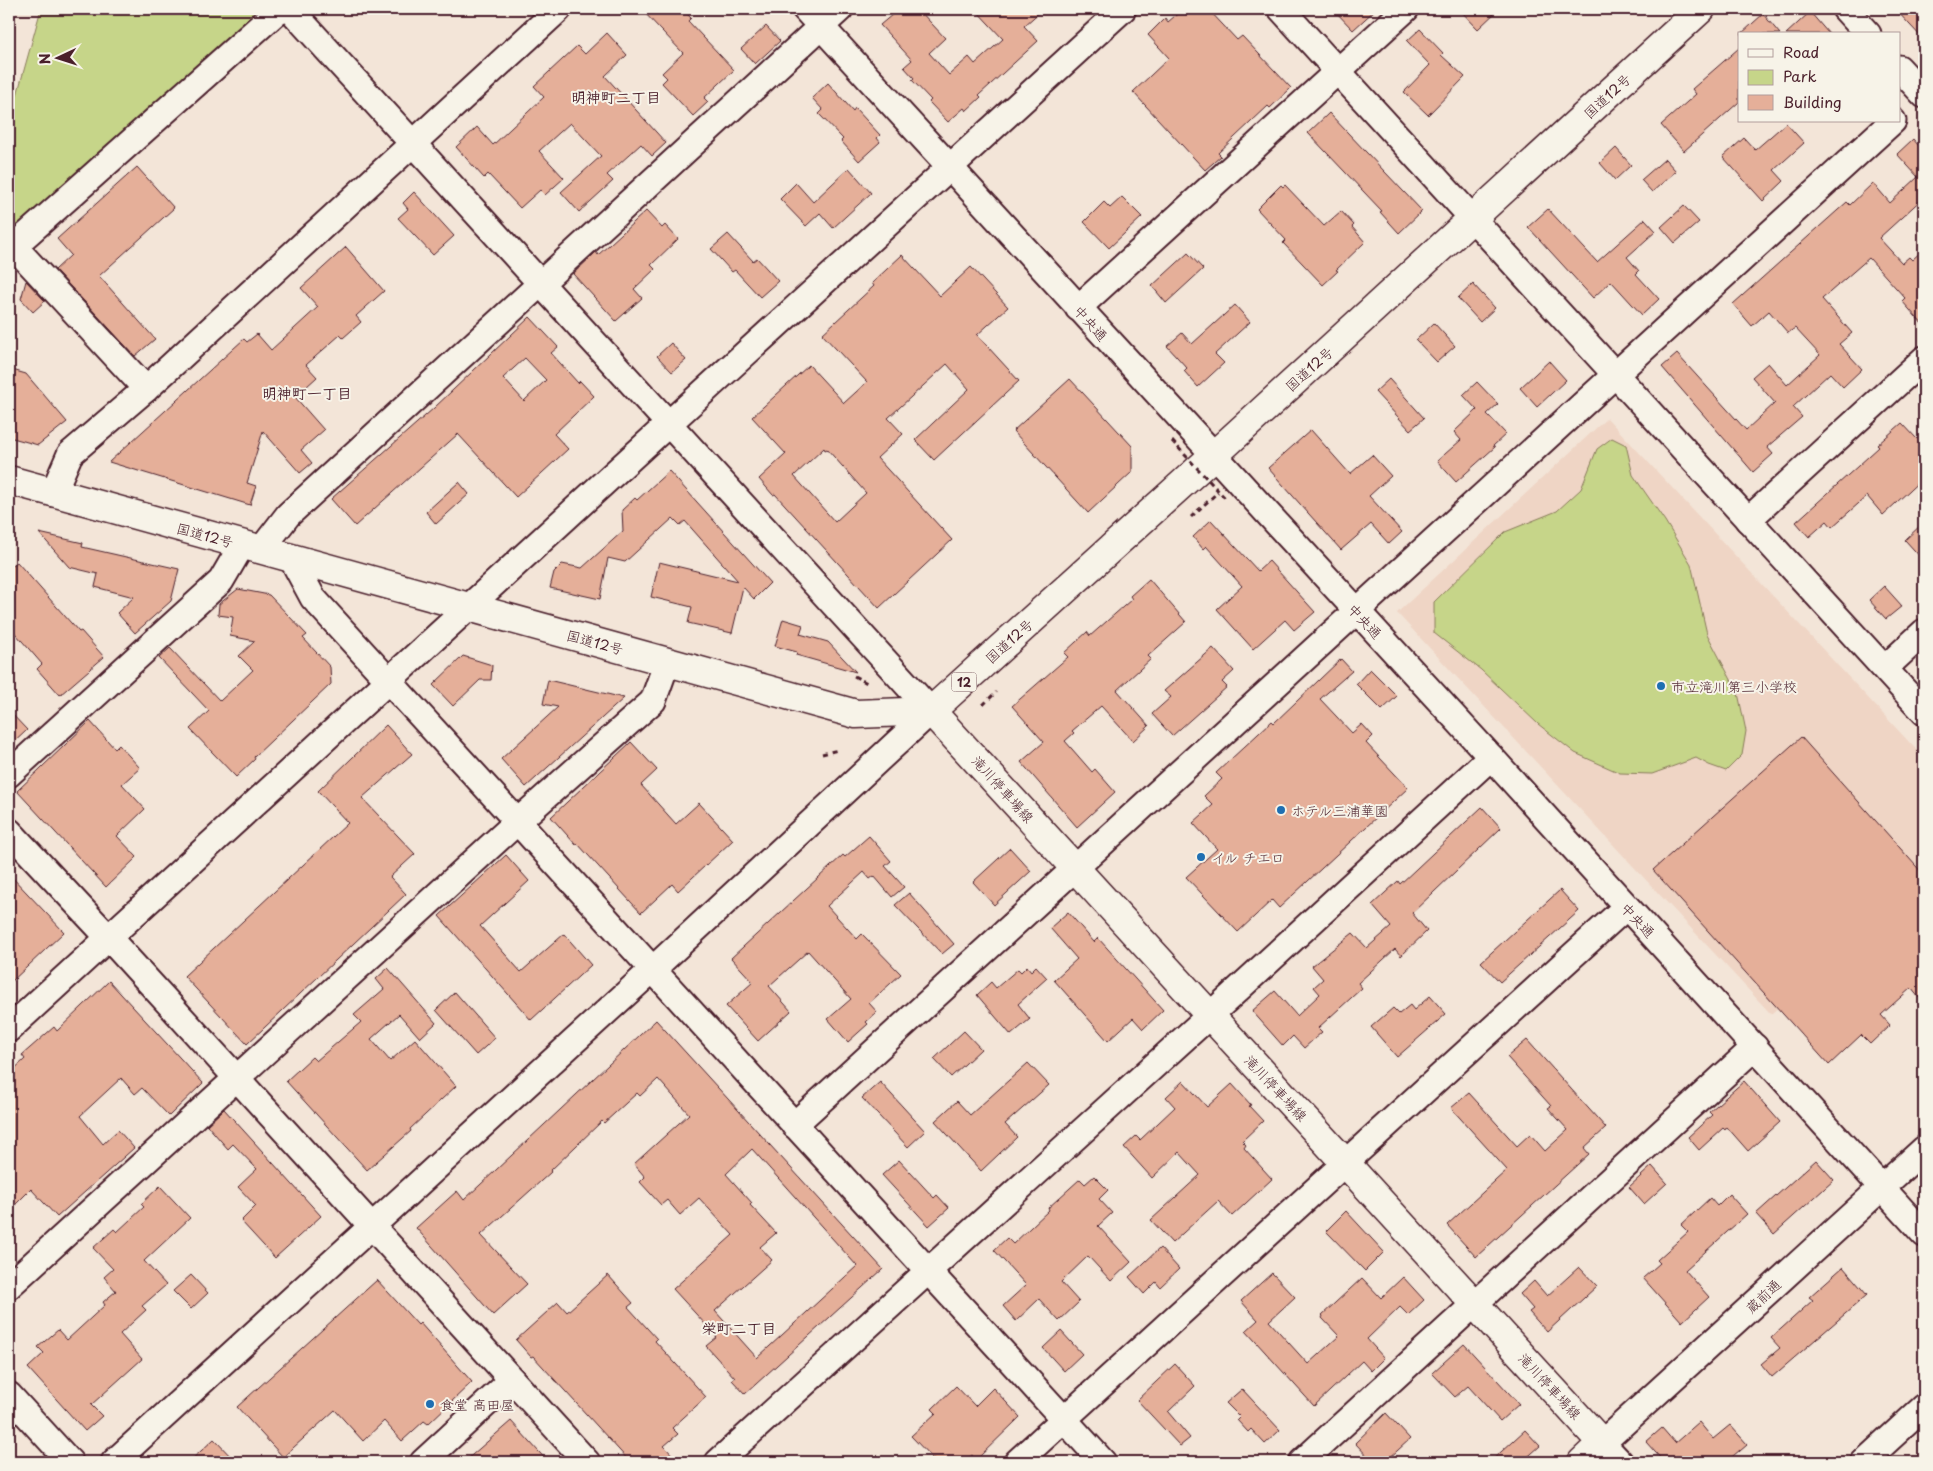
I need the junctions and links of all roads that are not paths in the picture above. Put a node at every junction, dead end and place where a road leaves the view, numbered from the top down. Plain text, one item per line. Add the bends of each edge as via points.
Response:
1 (280, 9) edge
2 (290, 9) edge
3 (559, 9) edge
4 (840, 9) edge
5 (1123, 9) edge
6 (1281, 9) edge
7 (1406, 9) edge
8 (1702, 9) edge
9 (1845, 9) edge
10 (813, 18) edge
11 (1866, 32) edge
12 (1900, 69) edge
13 (1339, 70) junction
14 (1924, 94) edge
15 (1900, 114) edge
16 (1892, 122) edge
17 (411, 144) junction
18 (949, 167) junction
19 (1474, 219) junction
20 (11, 244) edge
21 (540, 283) junction
22 (1078, 308) junction
23 (1924, 359) edge
24 (1615, 374) junction
25 (146, 388) junction
26 (670, 424) junction
27 (1214, 456) junction
28 (9, 480) edge
29 (53, 493) junction
30 (1748, 520) junction
31 (251, 548) junction
32 (292, 559) junction
33 (466, 608) junction
34 (1356, 611) junction
35 (1924, 632) edge
36 (667, 662) junction
37 (1885, 668) junction
38 (388, 681) junction
39 (931, 711) junction
40 (1924, 712) edge
41 (1491, 756) junction
42 (9, 774) edge
43 (517, 822) junction
44 (9, 831) edge
45 (1076, 868) junction
46 (1626, 908) junction
47 (108, 938) junction
48 (652, 970) junction
49 (1209, 1016) junction
50 (9, 1029) edge
51 (1755, 1047) junction
52 (236, 1078) junction
53 (794, 1125) junction
54 (1924, 1148) edge
55 (1346, 1163) junction
56 (1881, 1188) junction
57 (371, 1227) junction
58 (1924, 1234) edge
59 (928, 1271) junction
60 (9, 1286) edge
61 (1474, 1303) junction
62 (512, 1380) junction
63 (9, 1395) edge
64 (1924, 1407) edge
65 (1064, 1419) junction
66 (1611, 1453) edge
67 (70, 1462) edge
68 (114, 1462) edge
69 (424, 1462) edge
70 (587, 1462) edge
71 (718, 1462) edge
72 (1017, 1462) edge
73 (1103, 1462) edge
74 (1302, 1462) edge
75 (1582, 1462) edge
76 (1864, 1462) edge

1 - 20 street
2 - 17 street
3 - 17 street
4 - 10 street
5 - 18 street
6 - 13 street
7 - 13 street
8 - 19 main road, 国道12号 / 12
9 - 11 street
10 - 18 street, 中央通
10 - 21 street
12 - 14 street
13 - 19 street
13 - 22 street
14 - 15 street
16 - 24 street
17 - 21 street
17 - 25 street
18 - 22 street, 中央通
18 - 26 street
19 - 24 street
19 - 27 main road, 国道12号 / 12
20 - 25 street
21 - 26 street
21 - 31 street
22 - 27 street, 中央通
23 - 30 street
24 - 30 street
24 - 34 street
25 - 29 street via 70,454
26 - 33 street
26 - 39 street
27 - 34 street, 中央通
27 - 39 main road, 国道12号 / 12
28 - 29 main road, 国道12号
29 - 31 main road, 国道12号
30 - 37 street
31 - 32 main road, 国道12号
31 - 42 street via 221,581
32 - 33 main road, 国道12号
32 - 38 street via 313,598
33 - 36 main road, 国道12号
33 - 38 street
34 - 41 street, 中央通
34 - 45 street
35 - 37 street
36 - 39 main road, 国道12号 via 856,714
36 - 43 street via 653,700
37 - 40 street
38 - 43 street
38 - 47 street
39 - 45 main road, 滝川停車場線
39 - 48 street
41 - 46 street, 中央通
41 - 49 street
43 - 48 street
43 - 52 street
44 - 47 street
45 - 49 main road, 滝川停車場線
45 - 53 street
46 - 51 street, 中央通
46 - 55 street
47 - 50 street
47 - 52 street
48 - 53 street
48 - 57 street
49 - 55 main road, 滝川停車場線
49 - 59 street
51 - 56 street, 中央通
51 - 61 street
52 - 57 street
52 - 60 street
53 - 59 street
54 - 56 street, 蔵前通
55 - 61 main road, 滝川停車場線
55 - 65 street
56 - 58 street, 中央通
56 - 66 street, 蔵前通
57 - 62 street
57 - 68 street
59 - 65 street
59 - 71 street
61 - 66 main road, 滝川停車場線
61 - 74 street
62 - 69 street
62 - 70 street
63 - 67 street
64 - 76 street
65 - 72 street
65 - 73 street
66 - 75 main road

